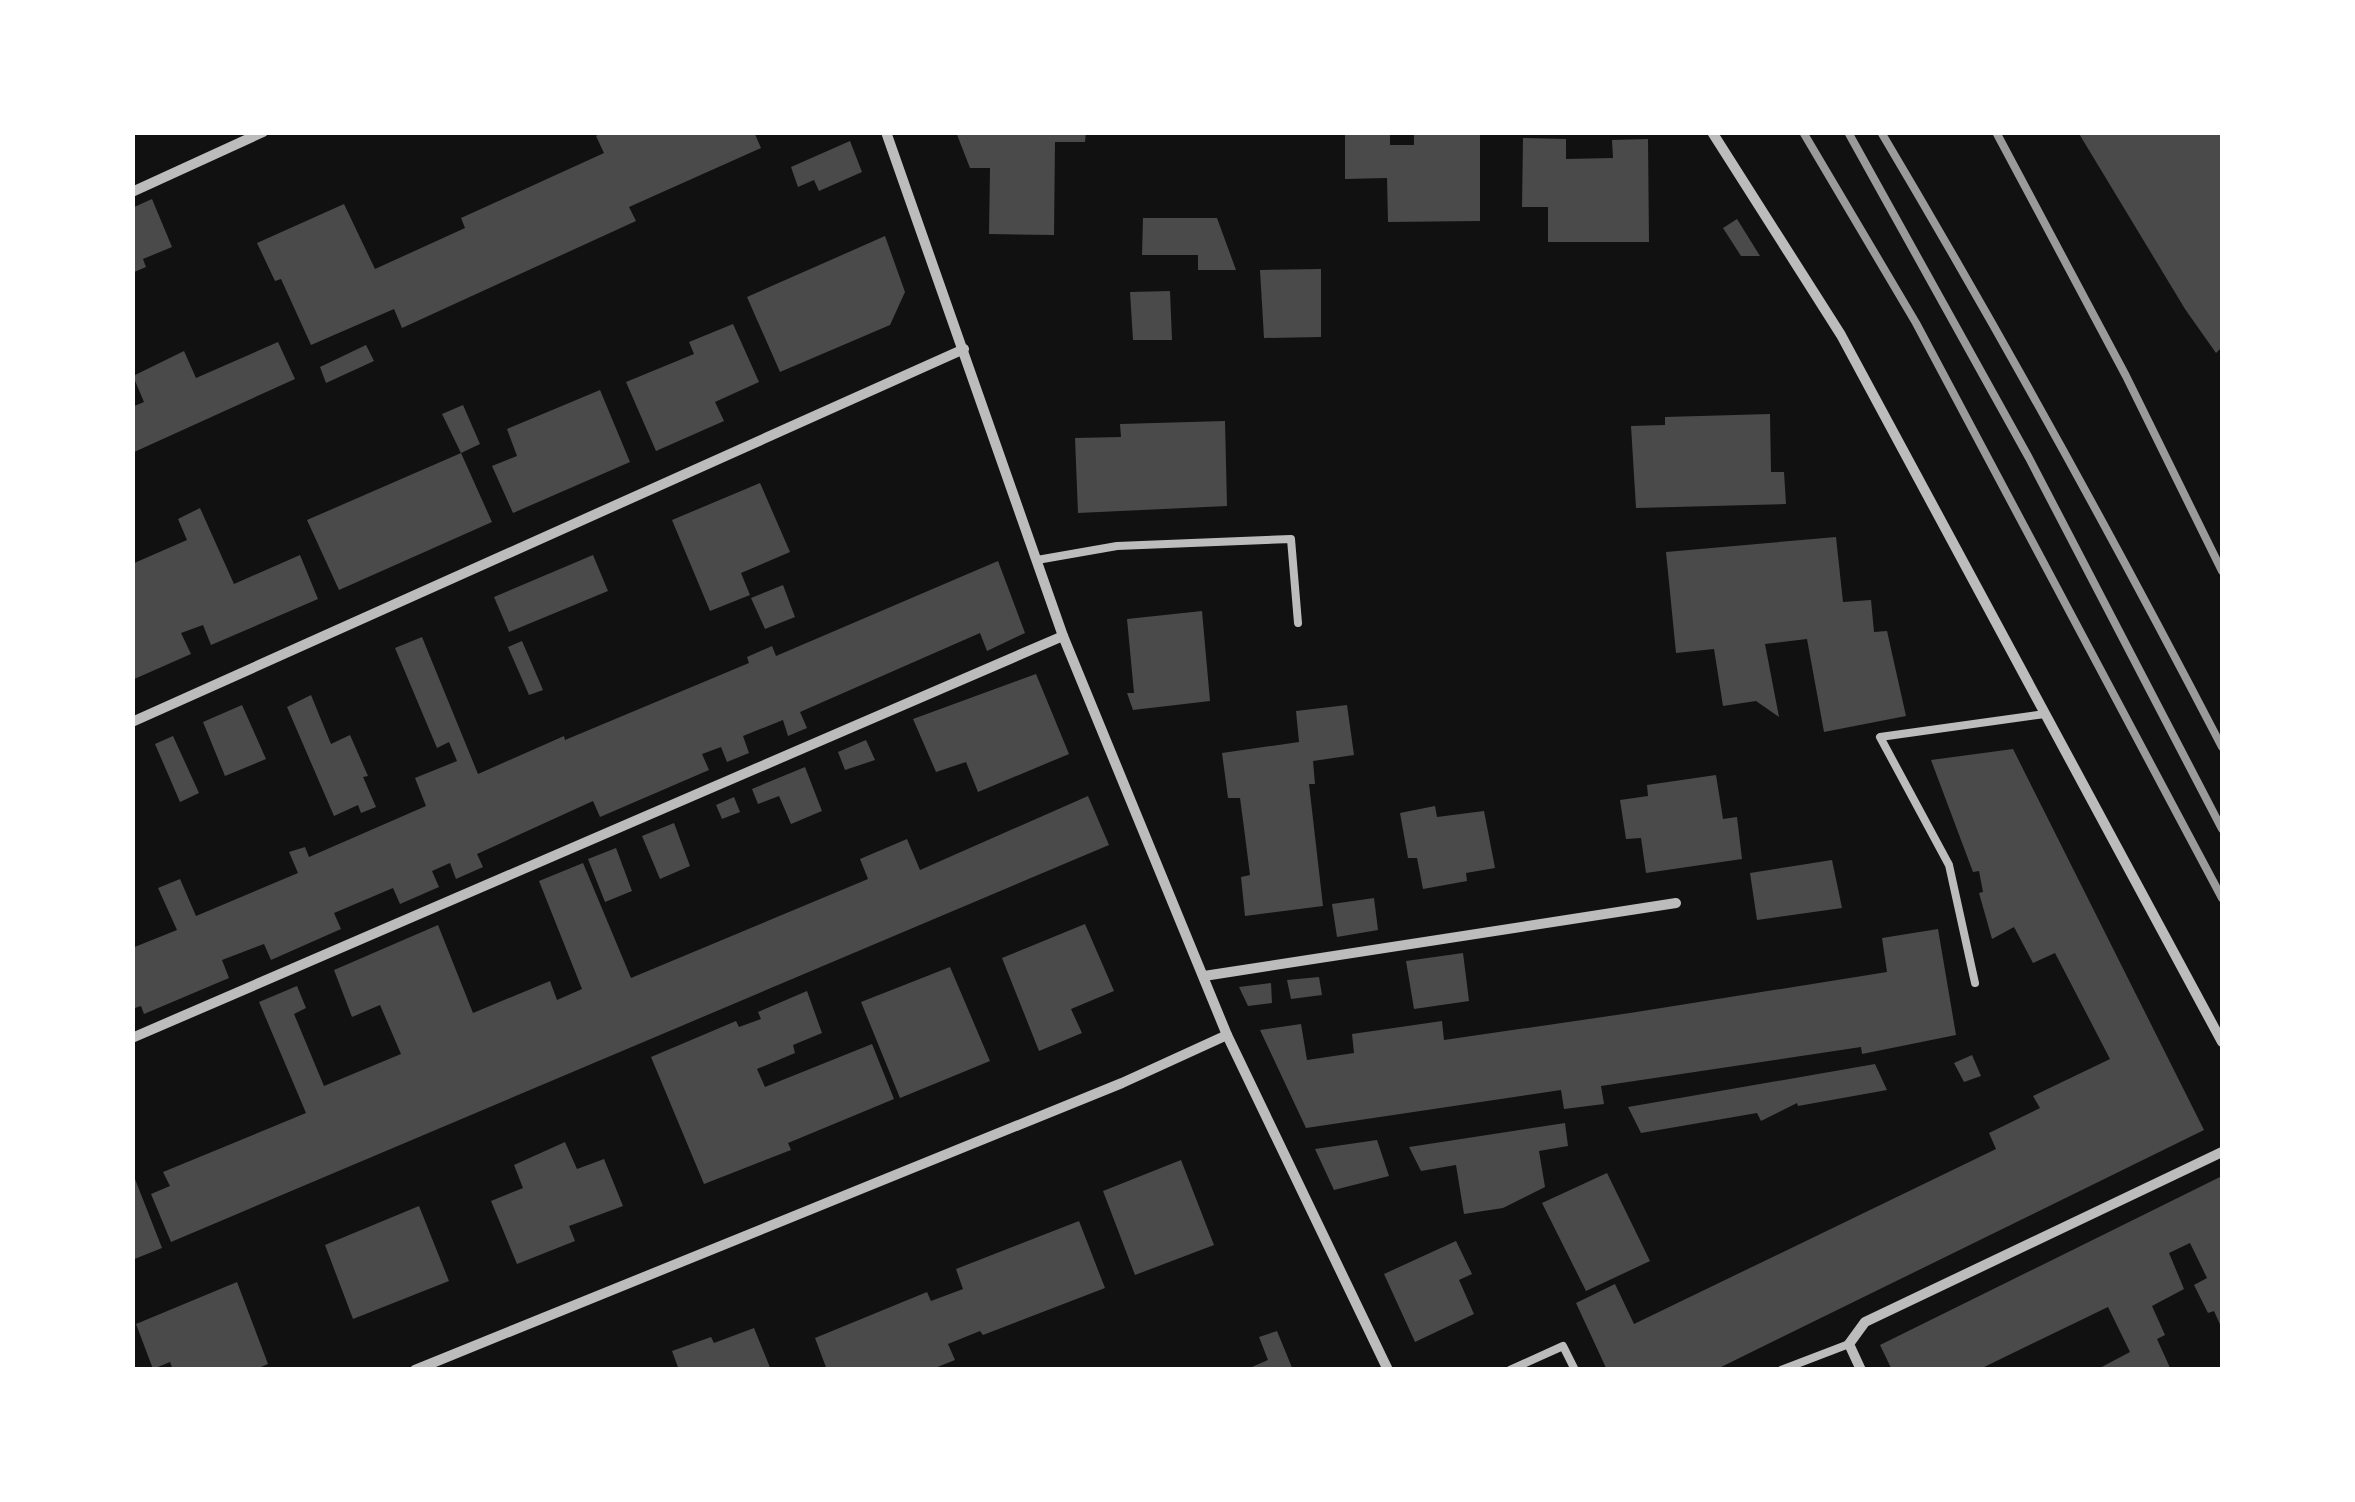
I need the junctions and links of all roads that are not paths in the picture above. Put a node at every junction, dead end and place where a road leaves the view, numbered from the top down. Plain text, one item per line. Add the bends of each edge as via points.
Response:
1 (264, 132) edge
2 (886, 132) edge
3 (1712, 132) edge
4 (132, 192) edge
5 (964, 349) junction
6 (1037, 560) junction
7 (1298, 622) dead end
8 (1064, 636) junction
9 (2046, 714) junction
10 (132, 722) edge
11 (1676, 903) dead end
12 (1204, 976) junction
13 (1974, 984) dead end
14 (1227, 1035) junction
15 (132, 1038) edge
16 (2222, 1042) edge
17 (2222, 1152) edge
18 (1848, 1344) junction
19 (415, 1370) edge
20 (1388, 1370) edge
21 (1510, 1370) edge
22 (1574, 1370) edge
23 (1780, 1370) edge
24 (1861, 1370) edge

1 - 4 street
2 - 5 street
3 - 9 street via 1842,335
5 - 6 street
5 - 10 street
6 - 7 lane via 1117,546 1292,539
6 - 8 street
8 - 12 street
8 - 15 street
9 - 13 lane via 1880,737 1948,865
9 - 16 street
11 - 12 street
12 - 14 street
14 - 19 street
14 - 20 street
17 - 18 street via 1865,1322
18 - 23 lane
18 - 24 street
21 - 22 lane via 1563,1346

